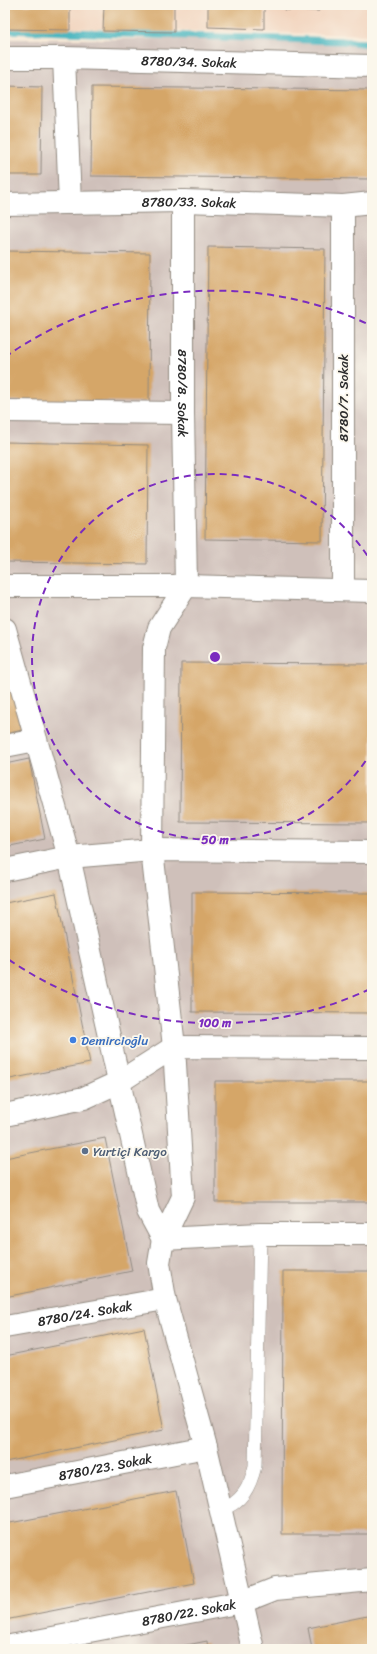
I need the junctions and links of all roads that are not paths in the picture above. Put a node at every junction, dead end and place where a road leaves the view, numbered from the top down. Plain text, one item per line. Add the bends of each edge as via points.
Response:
1 (5, 58) edge
2 (64, 58) junction
3 (372, 66) edge
4 (183, 201) junction
5 (372, 202) edge
6 (70, 203) junction
7 (5, 204) edge
8 (343, 206) junction
9 (5, 411) edge
10 (183, 413) junction
11 (5, 586) edge
12 (186, 586) junction
13 (344, 590) junction
14 (372, 591) edge
15 (5, 630) edge
16 (36, 740) junction
17 (5, 746) edge
18 (152, 850) junction
19 (372, 852) edge
20 (69, 857) junction
21 (5, 870) edge
22 (174, 1047) junction
23 (372, 1048) edge
24 (119, 1082) junction
25 (5, 1115) edge
26 (260, 1234) junction
27 (372, 1234) edge
28 (164, 1239) junction
29 (165, 1299) junction
30 (5, 1327) edge
31 (206, 1447) junction
32 (5, 1486) edge
33 (220, 1510) junction
34 (372, 1580) edge
35 (242, 1602) junction
36 (5, 1647) edge
37 (253, 1649) edge

1 - 2 street, 8780/34. Sokak
2 - 3 street, 8780/34. Sokak
2 - 6 street
4 - 6 street, 8780/33. Sokak
4 - 8 street, 8780/33. Sokak
4 - 10 street, 8780/8. Sokak
5 - 8 street, 8780/33. Sokak
6 - 7 street, 8780/33. Sokak
8 - 13 street, 8780/7. Sokak
9 - 10 street
10 - 12 street, 8780/8. Sokak
11 - 12 street
12 - 13 street
12 - 18 street via 159,628 154,648
13 - 14 street
15 - 16 street
16 - 17 street
16 - 20 street
18 - 19 street
18 - 20 street
18 - 22 street
20 - 21 street
20 - 24 street
22 - 23 street
22 - 24 street
22 - 28 street via 183,1197
24 - 25 street via 84,1098
24 - 28 street via 148,1211
26 - 27 street
26 - 28 street
26 - 33 lane via 255,1466 252,1480 241,1498
28 - 29 street via 159,1263
29 - 30 street, 8780/24. Sokak
29 - 31 street
31 - 32 street, 8780/23. Sokak
31 - 33 street
33 - 35 street
34 - 35 street, 8780/22. Sokak via 275,1589
35 - 36 street, 8780/22. Sokak
35 - 37 street

